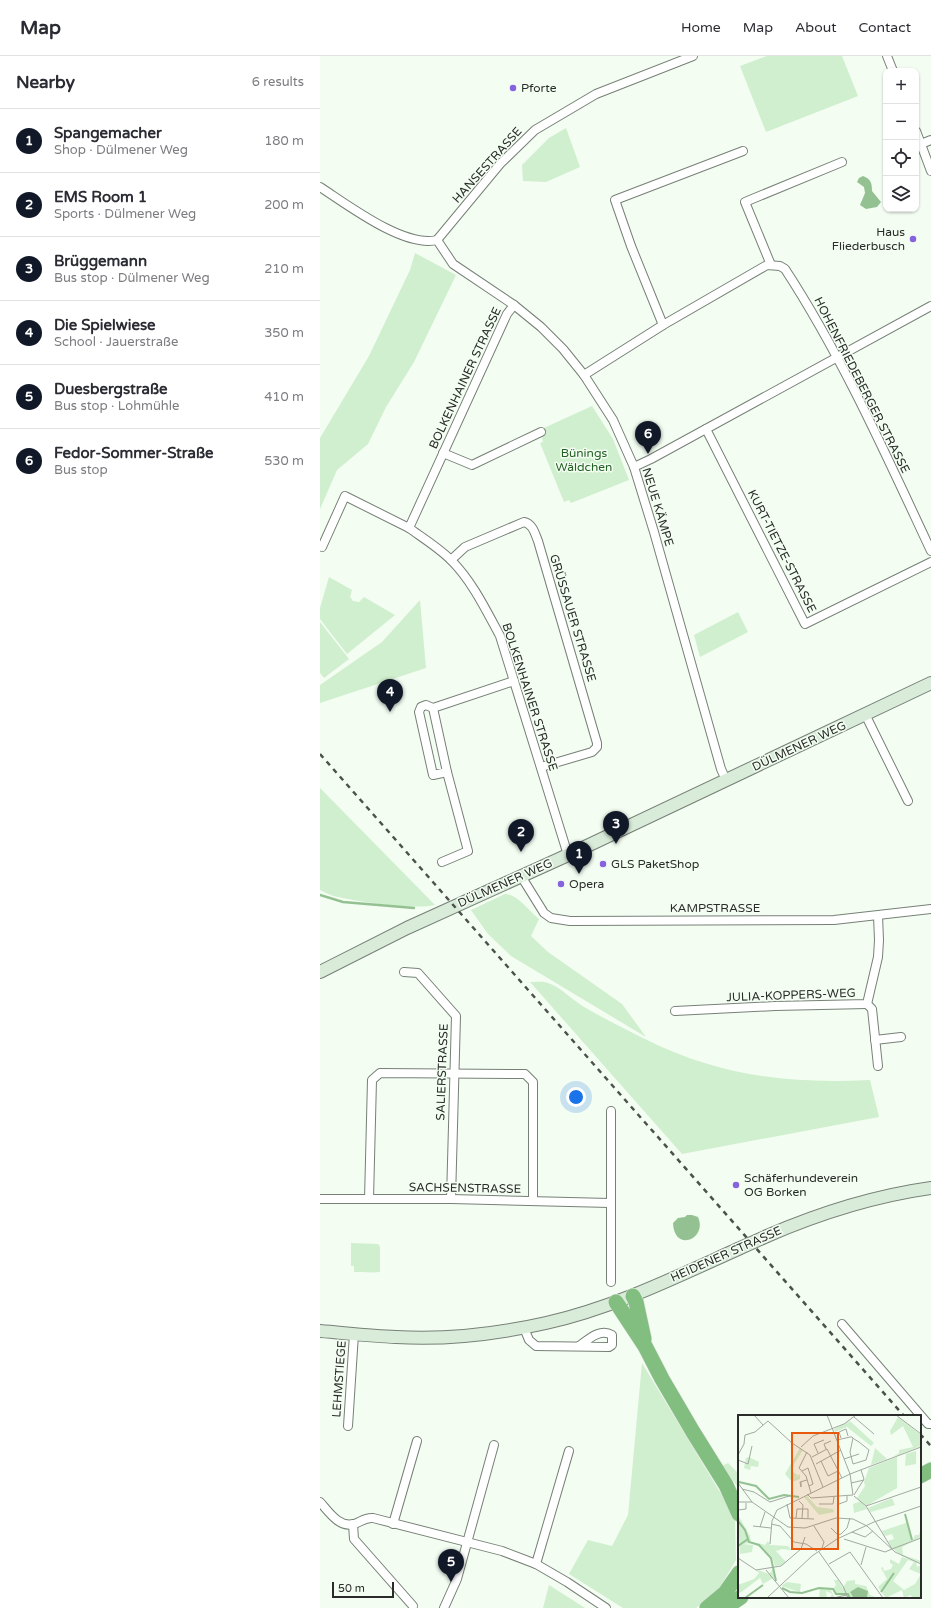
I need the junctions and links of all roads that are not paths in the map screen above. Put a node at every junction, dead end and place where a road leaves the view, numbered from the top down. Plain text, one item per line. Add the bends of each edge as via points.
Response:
1 (693, 56) edge
2 (887, 56) edge
3 (892, 68) edge
4 (919, 139) edge
5 (931, 140) edge
6 (921, 144) junction
7 (743, 151) dead end
8 (842, 162) dead end
9 (931, 171) edge
10 (320, 187) edge
11 (437, 240) junction
12 (772, 265) junction
13 (514, 305) junction
14 (931, 306) edge
15 (663, 325) junction
16 (836, 358) junction
17 (584, 375) junction
18 (706, 429) junction
19 (541, 432) dead end
20 (443, 453) junction
21 (634, 467) junction
22 (409, 528) junction
23 (322, 547) dead end
24 (931, 551) edge
25 (451, 560) junction
26 (931, 562) edge
27 (514, 681) junction
28 (931, 683) edge
29 (433, 708) junction
30 (865, 714) junction
31 (541, 767) junction
32 (447, 772) junction
33 (726, 780) junction
34 (908, 801) dead end
35 (568, 855) junction
36 (442, 862) dead end
37 (521, 876) junction
38 (931, 909) edge
39 (878, 916) junction
40 (320, 972) edge
41 (404, 972) dead end
42 (867, 1004) junction
43 (675, 1011) dead end
44 (901, 1037) dead end
45 (875, 1040) junction
46 (878, 1066) dead end
47 (454, 1074) junction
48 (611, 1111) dead end
49 (931, 1188) edge
50 (320, 1199) edge
51 (369, 1199) junction
52 (451, 1199) junction
53 (532, 1202) junction
54 (610, 1203) junction
55 (611, 1282) dead end
56 (634, 1296) junction
57 (616, 1302) junction
58 (842, 1324) dead end
59 (524, 1328) junction
60 (320, 1331) edge
61 (354, 1334) junction
62 (579, 1346) dead end
63 (645, 1346) junction
64 (920, 1415) edge
65 (921, 1416) edge
66 (931, 1424) edge
67 (348, 1426) dead end
68 (416, 1441) dead end
69 (494, 1446) dead end
70 (569, 1451) dead end
71 (931, 1470) edge
72 (923, 1481) edge
73 (726, 1485) junction
74 (738, 1498) edge
75 (320, 1502) edge
76 (738, 1512) edge
77 (352, 1524) junction
78 (393, 1524) junction
79 (468, 1542) junction
80 (536, 1564) junction
81 (738, 1574) edge
82 (738, 1593) edge
83 (740, 1598) edge
84 (412, 1606) dead end
85 (444, 1608) edge
86 (606, 1608) edge
87 (707, 1608) edge
88 (715, 1608) edge
89 (725, 1608) edge

1 - 11 street, HANSESTRASSE via 596,94 535,130 496,169
2 - 3 street
4 - 6 street
5 - 6 street
6 - 9 street
7 - 15 street via 615,200
8 - 12 street via 745,202
10 - 11 street via 396,234 414,240
11 - 13 street, NEUE KÄMPE via 453,264
12 - 15 street
12 - 16 street, HOHENFRIEDEBERGER STRASSE via 785,269 808,304
13 - 17 street, NEUE KÄMPE via 563,349
13 - 20 street, BOLKENHAINER STRASSE via 507,314
14 - 16 street
15 - 17 street
16 - 18 street
16 - 24 street, HOHENFRIEDEBERGER STRASSE via 868,418
17 - 21 street, NEUE KÄMPE via 613,420
18 - 21 street
18 - 26 street, KURT-TIETZE-STRASSE via 805,624
19 - 20 street via 472,465
20 - 22 street, BOLKENHAINER STRASSE
21 - 33 street, NEUE KÄMPE
22 - 23 street, BOLKENHAINER STRASSE via 345,496
22 - 25 street, BOLKENHAINER STRASSE
25 - 27 street, BOLKENHAINER STRASSE via 484,605 500,636
25 - 31 street, GRÜSSAUER STRASSE via 465,546 524,522 532,527 597,743 592,752
27 - 29 street
27 - 31 street, BOLKENHAINER STRASSE
28 - 30 street, DÜLMENER WEG
29 - 32 street
29 - 32 street via 426,705 421,707 419,712 433,775
30 - 33 street, DÜLMENER WEG
30 - 34 street
31 - 35 street, BOLKENHAINER STRASSE
32 - 36 street via 468,851
33 - 35 street, DÜLMENER WEG
35 - 37 street, DÜLMENER WEG
37 - 39 street, KAMPSTRASSE via 544,913 551,918 570,921 834,920
37 - 40 street, DÜLMENER WEG via 407,928
38 - 39 street, KAMPSTRASSE
39 - 42 street, JULIA-KOPPERS-WEG via 878,957
41 - 47 street, SALIERSTRASSE via 418,972 456,1016
42 - 43 street, JULIA-KOPPERS-WEG
42 - 45 street via 872,1009
44 - 45 street
45 - 46 street
47 - 51 street via 380,1073 372,1080
47 - 52 street, SALIERSTRASSE
47 - 53 street via 525,1074 533,1082
48 - 54 street
49 - 56 street, HEIDENER STRASSE, bridge via 842,1207 797,1223
50 - 51 street, SACHSENSTRASSE
51 - 52 street, SACHSENSTRASSE
52 - 53 street, SACHSENSTRASSE
53 - 54 street, SACHSENSTRASSE
54 - 55 street
56 - 57 street, HEIDENER STRASSE
56 - 63 highway
57 - 59 street, HEIDENER STRASSE
57 - 63 highway
58 - 64 street
59 - 61 street, HEIDENER STRASSE via 452,1337
59 - 62 street via 529,1340 536,1346
60 - 61 street, HEIDENER STRASSE
61 - 67 street, LEHMSTIEGE
63 - 73 highway via 685,1419
65 - 66 street
68 - 78 street
69 - 79 street
70 - 80 street
71 - 72 highway
73 - 74 highway
73 - 76 highway
75 - 77 street via 338,1521
77 - 78 street via 369,1518
77 - 84 street via 354,1539
78 - 79 street
79 - 80 street
79 - 85 street via 457,1579
80 - 86 street
81 - 87 highway via 725,1593
82 - 88 highway
83 - 89 highway

